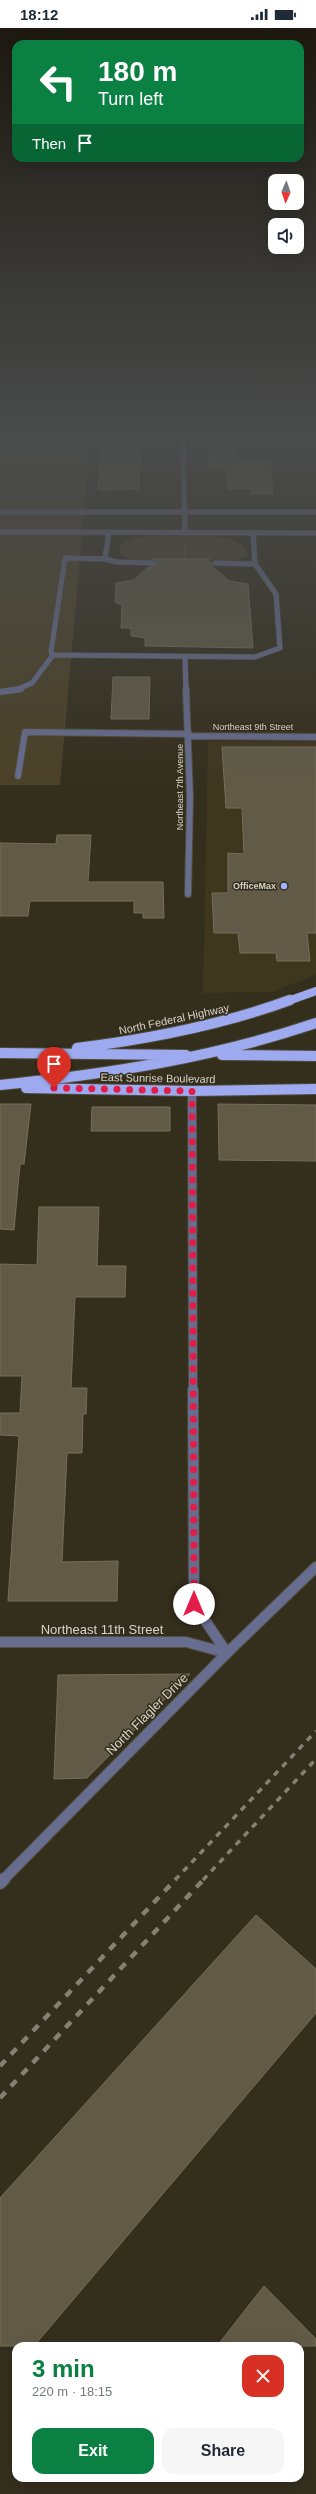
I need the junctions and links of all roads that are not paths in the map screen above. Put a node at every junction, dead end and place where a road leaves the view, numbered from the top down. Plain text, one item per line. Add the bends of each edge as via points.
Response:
1 (255, 557) edge
2 (105, 559) joint
3 (155, 563) dead end
4 (215, 563) dead end
5 (255, 564) junction
6 (53, 655) junction
7 (185, 657) junction
8 (0, 692) edge
9 (189, 735) junction
10 (316, 737) edge
11 (18, 776) dead end
12 (188, 894) dead end
13 (316, 991) edge
14 (316, 1023) edge
15 (0, 1053) edge
16 (34, 1053) junction
17 (209, 1055) junction
18 (316, 1056) edge
19 (0, 1086) edge
20 (316, 1089) edge
21 (192, 1091) junction
22 (316, 1567) edge
23 (0, 1642) edge
24 (227, 1653) junction
25 (0, 1883) edge

1 - 5 street
2 - 3 street
2 - 6 street via 65,558 50,652
4 - 5 street
5 - 7 street via 276,594 280,648 255,657
6 - 7 street
6 - 8 street via 32,685 17,692
7 - 9 street, Northeast 7th Avenue
9 - 10 street, Northeast 9th Street
9 - 11 street, Northeast 9th Street via 25,732
9 - 12 street, Northeast 7th Avenue
13 - 16 main road, North Federal Highway via 213,1025 150,1038
14 - 17 main road
15 - 16 main road
16 - 17 main road, East Sunrise Boulevard
17 - 18 main road, East Sunrise Boulevard
17 - 19 main road via 106,1073
19 - 21 main road, East Sunrise Boulevard
20 - 21 main road, East Sunrise Boulevard
21 - 24 street via 194,1604
22 - 24 street, North Flagler Drive
23 - 24 street, Northeast 11th Street via 186,1642
24 - 25 street, North Flagler Drive

